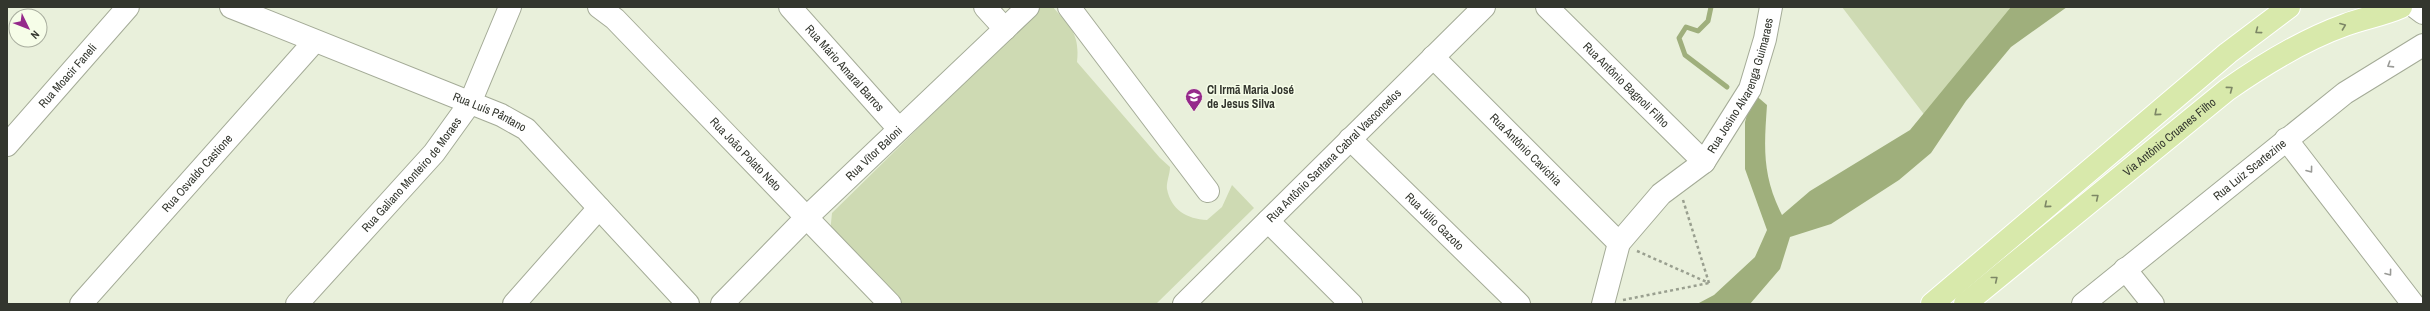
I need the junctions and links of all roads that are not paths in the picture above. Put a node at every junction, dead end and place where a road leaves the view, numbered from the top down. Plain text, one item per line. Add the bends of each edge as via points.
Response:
1 (128, 7) edge
2 (231, 7) edge
3 (510, 7) edge
4 (599, 7) edge
5 (790, 7) edge
6 (985, 7) edge
7 (1028, 7) edge
8 (1069, 7) edge
9 (1484, 7) edge
10 (1547, 7) edge
11 (1771, 7) edge
12 (2289, 7) edge
13 (2401, 7) edge
14 (2423, 13) edge
15 (1005, 28) junction
16 (314, 42) junction
17 (2423, 45) edge
18 (1433, 57) junction
19 (470, 103) junction
20 (899, 130) junction
21 (2286, 139) junction
22 (1350, 140) junction
23 (7, 145) edge
24 (1704, 162) junction
25 (1208, 191) dead end
26 (599, 208) junction
27 (806, 218) junction
28 (1268, 221) junction
29 (1619, 243) junction
30 (2126, 269) junction
31 (81, 304) edge
32 (297, 304) edge
33 (514, 304) edge
34 (688, 304) edge
35 (722, 304) edge
36 (890, 304) edge
37 (1185, 304) edge
38 (1351, 304) edge
39 (1519, 304) edge
40 (1603, 304) edge
41 (1932, 304) edge
42 (1965, 304) edge
43 (2083, 304) edge
44 (2153, 304) edge
45 (2413, 304) edge

1 - 23 street, Rua Moacir Faneli
2 - 16 street, Rua Luís Pântano
3 - 19 street, Rua Galiano Monteiro de Moraes
4 - 27 street, Rua João Polato Neto via 615,19
5 - 20 street, Rua Mário Amaral Barros
6 - 15 street
7 - 15 street, Rua Vítor Baloni
8 - 25 street
9 - 18 street, Rua Antônio Santana Cabral Vasconcelos
10 - 24 street, Rua Antônio Bagnoli Filho
11 - 24 street, Rua Josino Alvarenga Guimaraes via 1765,39 1750,89
12 -> 41 main road via 2228,53
13 - 14 street
42 -> 13 main road, Via Antônio Cruanes Filho via 2227,90 2260,67 2301,44 2344,25
15 - 20 street, Rua Vítor Baloni
16 - 19 street, Rua Luís Pântano
16 - 31 street, Rua Osvaldo Castione
17 -> 21 street, Rua Luiz Scartezine via 2345,93
18 - 22 street, Rua Antônio Santana Cabral Vasconcelos
18 - 29 street, Rua Antônio Cavichia
19 - 26 street, Rua Luís Pântano via 500,114 526,129
19 - 32 street, Rua Galiano Monteiro de Moraes via 434,153
20 - 27 street, Rua Vítor Baloni
21 - 30 street, Rua Luiz Scartezine
21 -> 45 street
22 - 28 street, Rua Antônio Santana Cabral Vasconcelos
22 - 39 street, Rua Júlio Gazoto
24 - 29 street via 1661,194
26 - 33 street
26 - 34 street, Rua Luís Pântano
27 - 35 street, Rua Vítor Baloni
27 - 36 street, Rua João Polato Neto
28 - 37 street, Rua Antônio Santana Cabral Vasconcelos
28 - 38 street
29 - 40 street
30 - 43 street, Rua Luiz Scartezine
30 - 44 street

